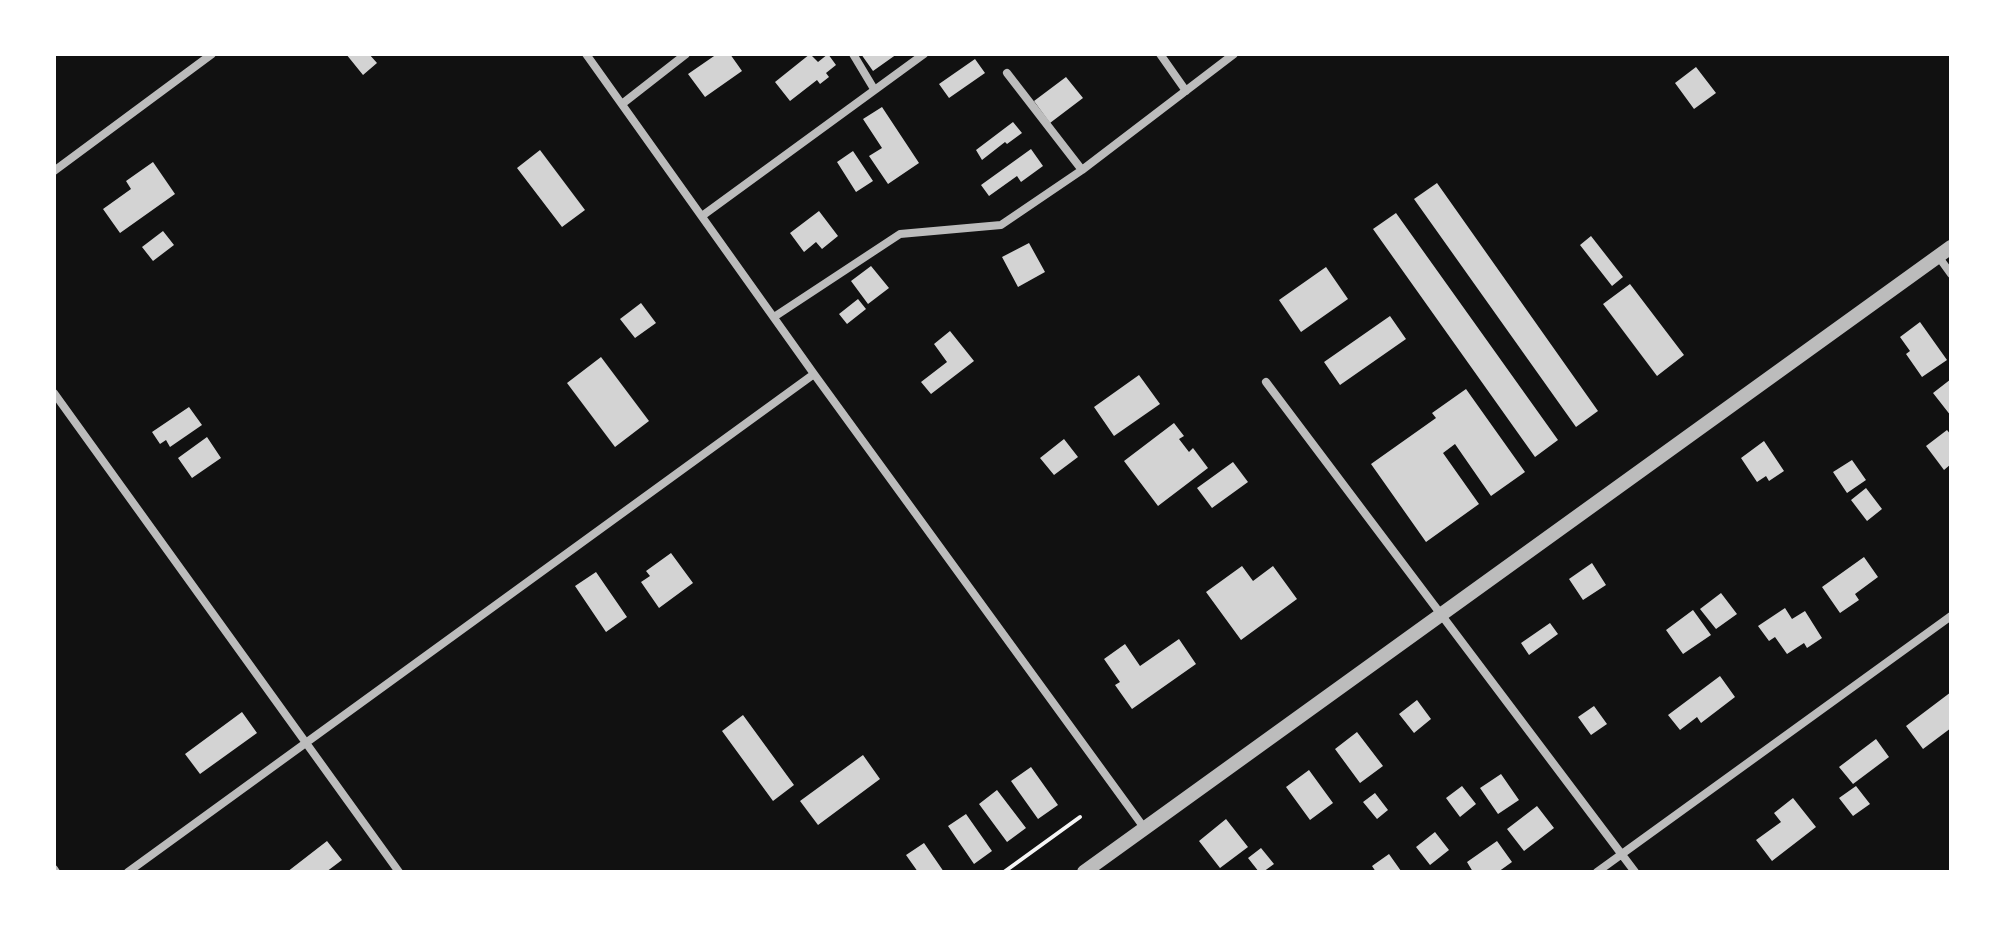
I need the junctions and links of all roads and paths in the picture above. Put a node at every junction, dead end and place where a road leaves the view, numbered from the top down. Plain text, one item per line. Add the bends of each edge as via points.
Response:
1 (212, 54) edge
2 (586, 54) edge
3 (686, 54) edge
4 (853, 54) edge
5 (924, 54) edge
6 (1160, 54) edge
7 (1234, 54) edge
8 (1007, 73) dead end
9 (874, 89) junction
10 (1186, 91) junction
11 (622, 104) junction
12 (1082, 170) junction
13 (54, 171) edge
14 (702, 216) junction
15 (1951, 247) edge
16 (1938, 256) junction
17 (1951, 274) edge
18 (774, 317) junction
19 (814, 374) junction
20 (1266, 382) dead end
21 (54, 393) edge
22 (1442, 616) junction
23 (1951, 616) edge
24 (305, 742) junction
25 (1080, 817) dead end
26 (1145, 829) junction
27 (1622, 854) junction
28 (128, 872) edge
29 (399, 872) edge
30 (1004, 872) edge
31 (1084, 872) edge
32 (1597, 872) edge
33 (1635, 872) edge

1 - 13 street
2 - 11 street
3 - 11 street
4 - 9 street
5 - 9 street
6 - 10 street
7 - 10 street
8 - 12 street
9 - 14 street
10 - 12 street
11 - 14 street
12 - 18 street via 1001,225 900,234
14 - 18 street
15 - 16 street
16 - 17 street
16 - 22 street
18 - 19 street
19 - 24 street
19 - 26 street
20 - 22 street
21 - 24 street
22 - 26 street
22 - 27 street
23 - 27 street
24 - 28 street
24 - 29 street
25 - 30 path
26 - 31 street
27 - 32 street
27 - 33 street

